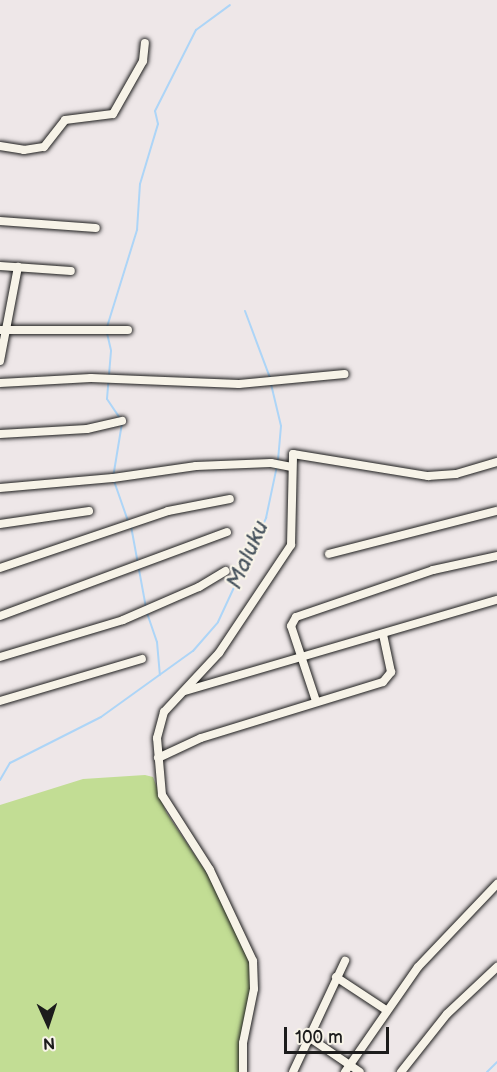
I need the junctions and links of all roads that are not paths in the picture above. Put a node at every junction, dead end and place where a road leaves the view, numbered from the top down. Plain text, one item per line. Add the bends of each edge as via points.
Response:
1 (145, 43) dead end
2 (0, 146) edge
3 (0, 221) edge
4 (96, 228) dead end
5 (0, 266) edge
6 (18, 267) junction
7 (71, 271) dead end
8 (4, 330) edge
9 (128, 330) dead end
10 (0, 361) edge
11 (345, 374) dead end
12 (0, 383) edge
13 (122, 421) dead end
14 (0, 434) edge
15 (497, 462) edge
16 (287, 466) junction
17 (0, 488) edge
18 (230, 499) dead end
19 (89, 511) dead end
20 (497, 511) edge
21 (0, 524) edge
22 (227, 532) dead end
23 (329, 554) dead end
24 (497, 556) edge
25 (0, 568) edge
26 (226, 571) dead end
27 (497, 600) edge
28 (0, 616) edge
29 (383, 634) junction
30 (0, 657) edge
31 (142, 659) dead end
32 (302, 660) junction
33 (184, 691) junction
34 (316, 701) junction
35 (0, 702) edge
36 (158, 758) junction
37 (497, 884) edge
38 (345, 961) dead end
39 (497, 967) edge
40 (336, 977) junction
41 (386, 1010) junction
42 (310, 1038) junction
43 (350, 1065) junction
44 (243, 1072) edge
45 (293, 1072) edge
46 (345, 1072) edge
47 (360, 1072) edge
48 (401, 1072) edge

1 - 2 street via 143,61 113,114 65,120 44,147 24,150
3 - 4 street
5 - 6 street
6 - 7 street
6 - 8 street
8 - 9 street
8 - 10 street
11 - 12 street via 228,384 91,378
13 - 14 street via 65,431
15 - 16 street via 456,474 428,476 299,454 293,454
16 - 17 street via 196,466
16 - 33 street via 295,489 291,545 219,653
18 - 25 street via 168,511
19 - 21 street
20 - 23 street
22 - 28 street
24 - 32 street via 433,570 296,617 291,626
26 - 30 street via 200,587 123,620
27 - 29 street
29 - 32 street
29 - 34 street via 391,672 383,682
31 - 35 street
32 - 33 street
32 - 34 street
33 - 36 street via 164,712 159,724
34 - 36 street via 201,738
36 - 44 street via 158,782 165,803 210,870 251,953 255,978 243,1042
37 - 41 street via 418,967
38 - 40 street
39 - 48 street via 447,1014
40 - 41 street
40 - 42 street
41 - 43 street
42 - 43 street
42 - 45 street
43 - 46 street
43 - 47 street

